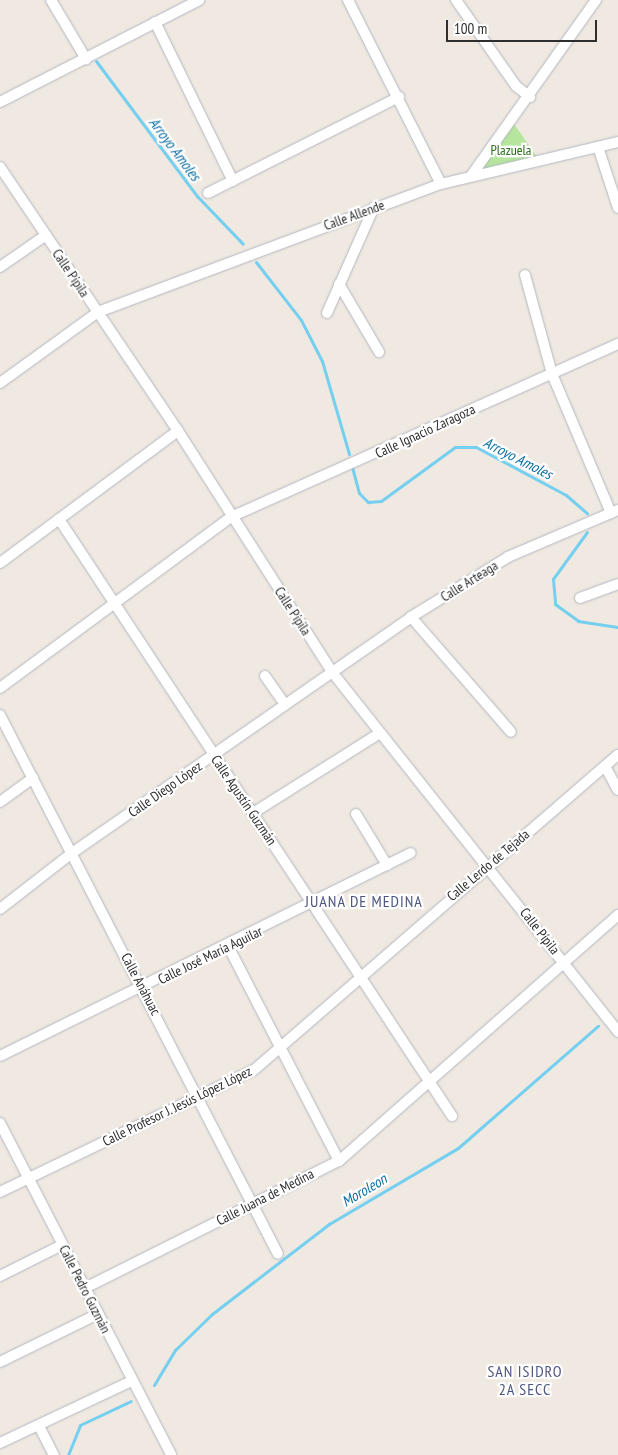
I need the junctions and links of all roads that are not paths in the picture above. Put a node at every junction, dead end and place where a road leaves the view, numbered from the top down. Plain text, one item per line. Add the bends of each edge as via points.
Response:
1 (51, 0) edge
2 (199, 0) edge
3 (348, 0) edge
4 (456, 0) edge
5 (596, 0) edge
6 (155, 22) junction
7 (86, 59) junction
8 (399, 97) junction
9 (530, 97) junction
10 (0, 102) edge
11 (618, 142) edge
12 (598, 147) junction
13 (0, 167) edge
14 (471, 176) junction
15 (233, 181) junction
16 (442, 184) junction
17 (208, 193) dead end
18 (374, 207) junction
19 (618, 208) edge
20 (46, 235) junction
21 (0, 267) edge
22 (525, 275) dead end
23 (339, 284) junction
24 (98, 312) junction
25 (327, 313) dead end
26 (618, 344) edge
27 (379, 352) dead end
28 (552, 374) junction
29 (0, 383) edge
30 (178, 431) junction
31 (615, 511) edge
32 (231, 517) junction
33 (59, 519) junction
34 (0, 563) edge
35 (618, 584) edge
36 (580, 598) dead end
37 (114, 601) junction
38 (411, 617) junction
39 (332, 672) junction
40 (265, 676) dead end
41 (0, 688) edge
42 (285, 705) junction
43 (0, 715) edge
44 (511, 732) dead end
45 (380, 733) junction
46 (214, 755) junction
47 (618, 755) edge
48 (605, 766) junction
49 (33, 778) junction
50 (618, 790) edge
51 (0, 802) edge
52 (253, 813) junction
53 (356, 814) dead end
54 (72, 853) junction
55 (411, 853) dead end
56 (387, 865) junction
57 (488, 865) junction
58 (312, 904) junction
59 (0, 909) edge
60 (618, 915) edge
61 (228, 946) junction
62 (564, 962) junction
63 (359, 975) junction
64 (143, 988) junction
65 (618, 1031) edge
66 (279, 1048) junction
67 (0, 1056) edge
68 (428, 1081) junction
69 (199, 1095) junction
70 (452, 1116) dead end
71 (0, 1123) edge
72 (338, 1161) junction
73 (28, 1178) junction
74 (0, 1192) edge
75 (253, 1204) junction
76 (62, 1245) junction
77 (278, 1254) dead end
78 (0, 1276) edge
79 (85, 1288) junction
80 (98, 1314) junction
81 (0, 1362) edge
82 (132, 1381) junction
83 (39, 1426) junction
84 (0, 1443) edge
85 (54, 1455) edge
86 (171, 1455) edge

1 - 7 street
2 - 6 street
3 - 8 street
4 - 9 street via 516,86
5 - 9 street
6 - 7 street
6 - 15 street
7 - 10 street
8 - 15 street
8 - 16 street
9 - 14 street
11 - 12 street, Calle Allende
12 - 14 street, Calle Allende
12 - 19 street
13 - 20 street, Calle Pípila
14 - 16 street, Calle Allende
15 - 17 street
16 - 18 street, Calle Allende
18 - 23 street
18 - 24 street, Calle Allende
20 - 21 street
20 - 24 street, Calle Pípila
22 - 28 street
23 - 25 street
23 - 27 street
24 - 29 street, Calle Allende
24 - 30 street, Calle Pípila
26 - 28 street, Calle Ignacio Zaragoza
28 - 31 street
28 - 32 street, Calle Ignacio Zaragoza
30 - 32 street, Calle Pípila
30 - 33 street
31 - 38 street, Calle Arteaga via 508,557
32 - 37 street, Calle Ignacio Zaragoza
32 - 39 street, Calle Pípila
33 - 34 street
33 - 37 street, Calle Agustín Guzmán
35 - 36 street
37 - 41 street, Calle Ignacio Zaragoza
37 - 46 street, Calle Agustín Guzmán
38 - 39 street, Calle Arteaga
38 - 44 street
39 - 42 street, Calle Diego López
39 - 45 street, Calle Pípila
40 - 42 street
42 - 46 street, Calle Diego López
43 - 49 street, Calle Anáhuac
45 - 52 street
45 - 57 street, Calle Pípila
46 - 52 street, Calle Agustín Guzmán
46 - 54 street, Calle Diego López
47 - 48 street, Calle Lerdo de Tejada
48 - 50 street
48 - 57 street, Calle Lerdo de Tejada
49 - 51 street
49 - 54 street, Calle Anáhuac
52 - 58 street, Calle Agustín Guzmán
53 - 56 street
54 - 59 street, Calle Diego López
54 - 64 street, Calle Anáhuac
55 - 56 street, Calle José María Aguilar
56 - 58 street, Calle José María Aguilar
57 - 62 street, Calle Pípila
57 - 63 street, Calle Lerdo de Tejada
58 - 61 street, Calle José María Aguilar
58 - 63 street, Calle Agustín Guzmán
60 - 62 street, Calle Juana de Medina
61 - 64 street, Calle José María Aguilar
61 - 66 street
62 - 65 street, Calle Pípila
62 - 68 street, Calle Juana de Medina
63 - 66 street, Calle Profesor J. Jesús López López
63 - 68 street, Calle Agustín Guzmán
64 - 67 street, Calle José María Aguilar
64 - 69 street, Calle Anáhuac
66 - 69 street, Calle Profesor J. Jesús López López via 254,1070
66 - 72 street
68 - 70 street, Calle Agustín Guzmán
68 - 72 street, Calle Juana de Medina
69 - 73 street, Calle Profesor J. Jesús López López
69 - 75 street, Calle Anáhuac
71 - 73 street, Calle Pedro Guzmán
72 - 75 street, Calle Juana de Medina
73 - 74 street, Calle Profesor J. Jesús López López
73 - 76 street, Calle Pedro Guzmán
75 - 77 street, Calle Anáhuac
75 - 79 street, Calle Juana de Medina
76 - 78 street
76 - 79 street, Calle Pedro Guzmán
79 - 80 street, Calle Pedro Guzmán
80 - 81 street
80 - 82 street, Calle Pedro Guzmán
82 - 83 street
82 - 86 street, Calle Pedro Guzmán
83 - 84 street
83 - 85 street

